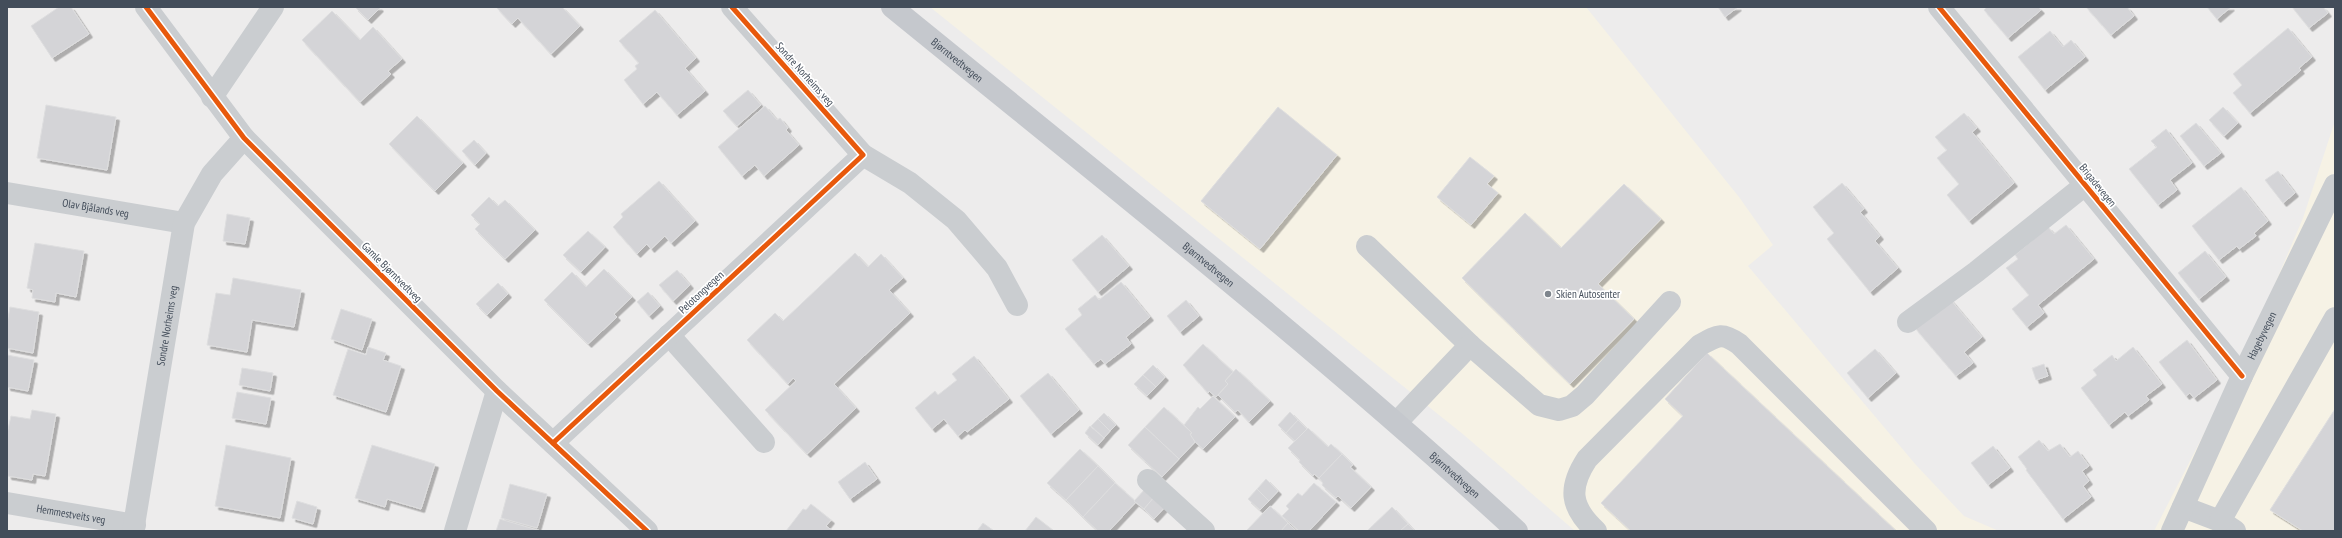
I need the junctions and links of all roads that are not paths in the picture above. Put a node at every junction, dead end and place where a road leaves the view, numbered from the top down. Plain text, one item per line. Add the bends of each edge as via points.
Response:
1 (146, 7) edge
2 (272, 7) edge
3 (732, 7) edge
4 (892, 7) edge
5 (1939, 7) edge
6 (212, 97) junction
7 (244, 138) junction
8 (863, 155) junction
9 (2085, 185) junction
10 (2335, 186) edge
11 (7, 193) edge
12 (184, 223) junction
13 (1367, 246) dead end
14 (1670, 302) dead end
15 (1017, 305) dead end
16 (2335, 318) edge
17 (1908, 322) dead end
18 (669, 335) junction
19 (1470, 345) junction
20 (2242, 376) junction
21 (497, 391) junction
22 (1397, 422) junction
23 (764, 442) dead end
24 (553, 443) junction
25 (1148, 480) dead end
26 (7, 503) edge
27 (2183, 507) junction
28 (2228, 526) edge
29 (134, 528) edge
30 (1514, 530) edge
31 (455, 531) edge
32 (647, 531) edge
33 (1204, 531) edge
34 (1596, 531) edge
35 (1926, 531) edge
36 (2172, 531) edge

1 - 6 street, Gamle Bjørntvedtveg
2 - 6 street
3 - 8 street, Sondre Norheims veg
4 - 22 main road, Bjørntvedtvegen via 1308,346
5 - 9 street, Brigadevegen
6 - 7 street, Gamle Bjørntvedtveg
7 - 12 street, Sondre Norheims veg via 212,174
7 - 21 street, Gamle Bjørntvedtveg
8 - 15 street, Sondre Norheims veg via 910,183 956,220 997,268
8 - 18 street, Pelotongvegen
9 - 17 street via 1976,272
9 - 20 street, Brigadevegen
10 - 20 street, Hagebyvegen
11 - 12 street, Olav Bjålands veg
12 - 29 street, Sondre Norheims veg
13 - 19 street
14 - 19 street via 1585,395 1572,406 1559,410 1539,405
16 - 28 street
18 - 23 street
18 - 24 street, Pelotongvegen
19 - 22 street
20 - 27 street, Hagebyvegen
21 - 24 street, Gamle Bjørntvedtveg
21 - 31 street
22 - 30 main road, Bjørntvedtvegen
24 - 32 street, Gamle Bjørntvedtveg
25 - 33 street
26 - 29 street, Hemmestveits veg
27 - 28 street
27 - 36 street, Hagebyvegen
34 - 35 street via 1584,520 1576,504 1574,491 1577,475 1587,459 1700,344 1716,336 1727,336 1739,344

